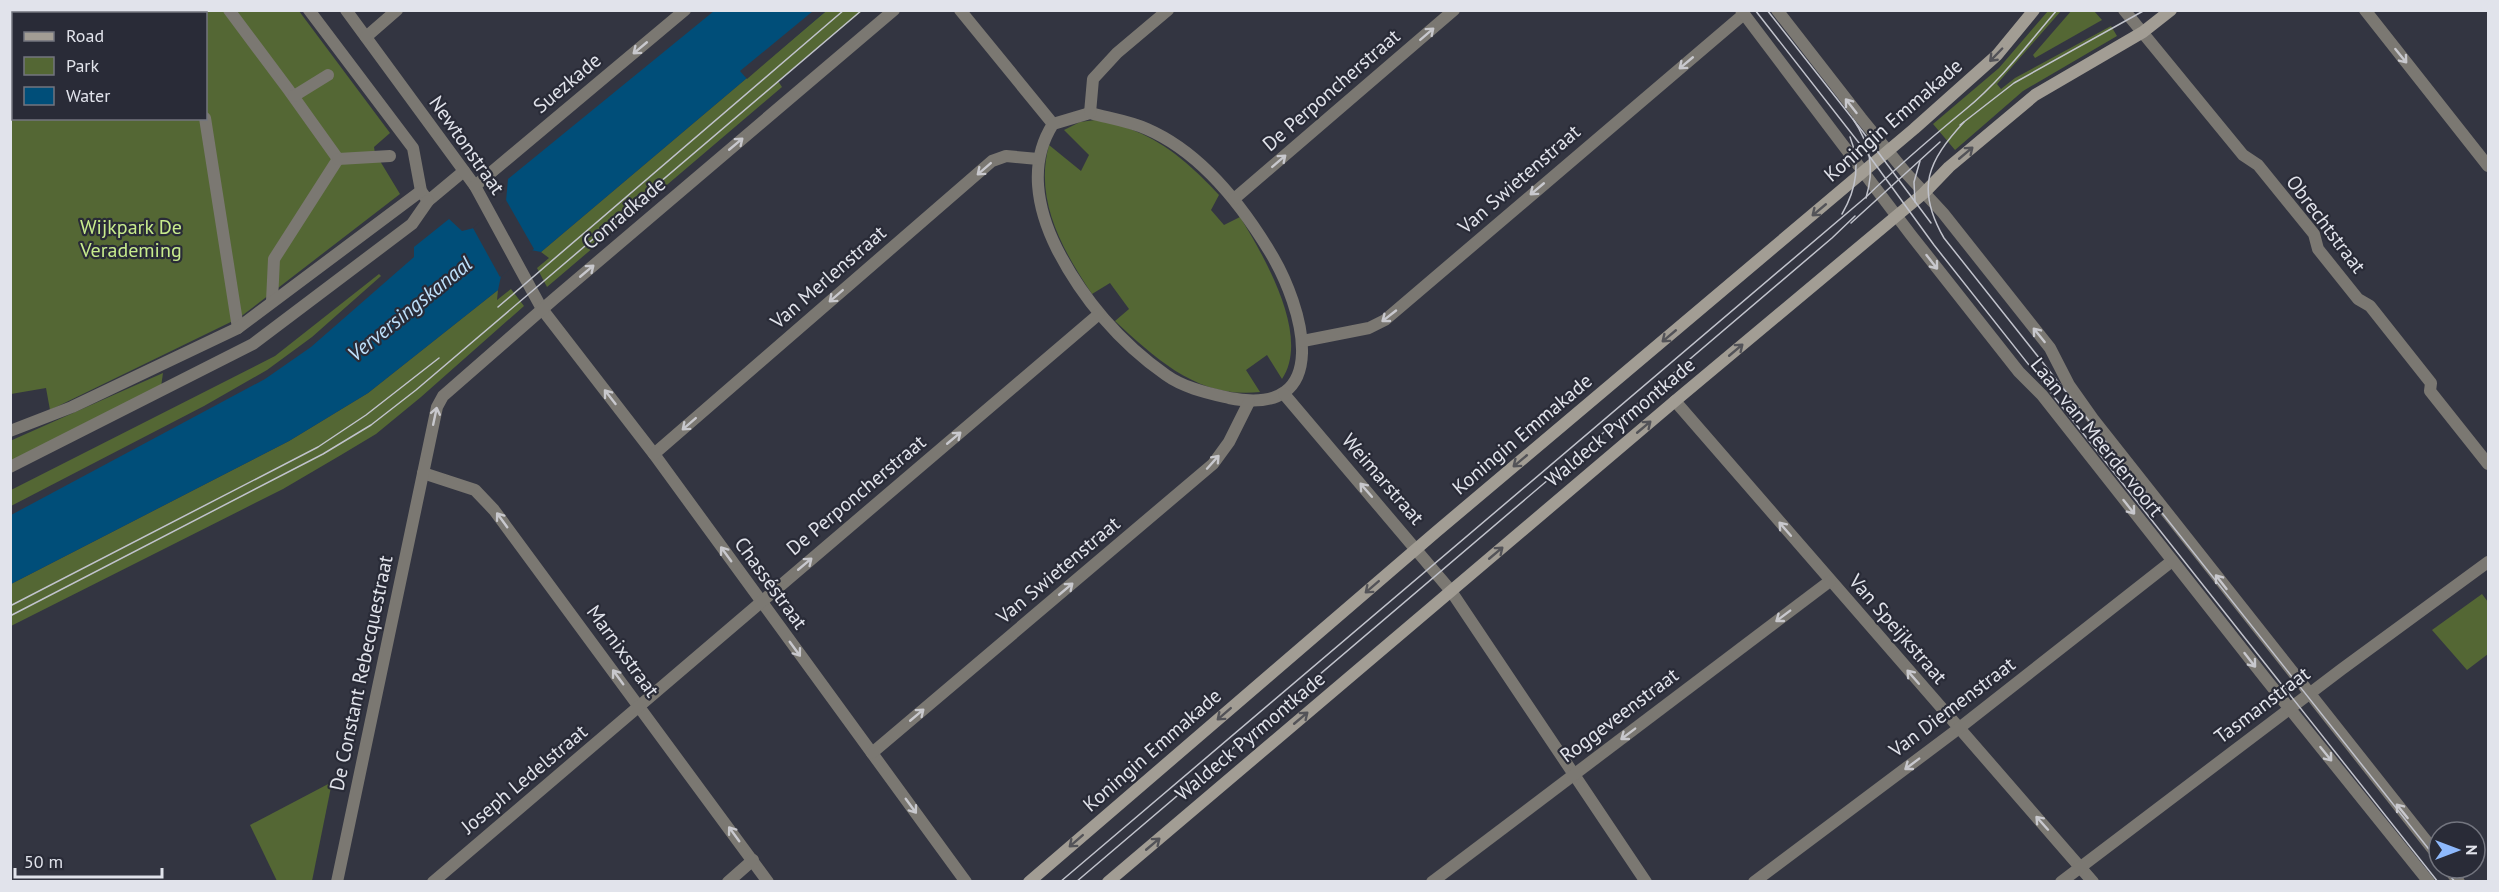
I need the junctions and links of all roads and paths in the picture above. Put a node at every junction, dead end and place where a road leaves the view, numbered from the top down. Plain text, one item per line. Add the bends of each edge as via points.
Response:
1 (229, 10) edge
2 (309, 10) edge
3 (346, 10) edge
4 (397, 10) edge
5 (685, 10) edge
6 (894, 10) edge
7 (960, 10) edge
8 (1168, 10) edge
9 (1454, 10) edge
10 (1777, 10) edge
11 (2034, 10) edge
12 (2124, 10) edge
13 (2171, 10) edge
14 (2365, 10) edge
15 (1743, 12) edge
16 (2143, 32) junction
17 (366, 37) junction
18 (328, 75) dead end
19 (294, 96) junction
20 (1090, 113) junction
21 (204, 120) edge
22 (1053, 124) junction
23 (1888, 151) junction
24 (390, 156) dead end
25 (338, 159) junction
26 (1038, 159) junction
27 (405, 166) dead end
28 (2488, 166) edge
29 (464, 171) junction
30 (1863, 172) junction
31 (418, 176) junction
32 (475, 186) junction
33 (1924, 193) junction
34 (425, 196) junction
35 (1234, 199) junction
36 (1897, 215) junction
37 (272, 301) junction
38 (542, 309) junction
39 (1100, 314) junction
40 (238, 328) junction
41 (1303, 341) junction
42 (1284, 394) junction
43 (1675, 401) junction
44 (1249, 402) junction
45 (10, 432) edge
46 (654, 454) junction
47 (2488, 464) edge
48 (10, 467) edge
49 (423, 473) junction
50 (1417, 549) junction
51 (2172, 561) junction
52 (2488, 562) edge
53 (1830, 581) junction
54 (1451, 591) junction
55 (760, 602) junction
56 (2309, 694) junction
57 (640, 706) junction
58 (2289, 709) junction
59 (1958, 729) junction
60 (872, 753) junction
61 (1573, 775) junction
62 (2427, 842) edge
63 (753, 860) junction
64 (2081, 866) junction
65 (337, 882) edge
66 (433, 882) edge
67 (728, 882) edge
68 (768, 882) edge
69 (966, 882) edge
70 (1029, 882) edge
71 (1108, 882) edge
72 (1432, 882) edge
73 (1646, 882) edge
74 (1754, 882) edge
75 (2061, 882) edge
76 (2093, 882) edge
77 (2429, 882) edge

1 - 19 street
2 - 31 street via 413,148
3 - 17 street, Newtonstraat
4 - 17 street
5 -> 32 street, Suezkade
38 -> 6 street, Conradkade
7 - 22 street
8 - 20 street via 1093,79
35 -> 9 street, De Perponcherstraat
23 -> 10 street, Laan van Meerdervoort
11 -> 23 main road, Koningin Emmakade via 1997,55
12 - 16 street, Obrechtstraat
13 - 16 main road, Waldeck Pyrmontkade
14 -> 28 street
15 - 30 street, Laan van Meerdervoort
15 -> 41 street, Van Swietenstraat via 1385,320 1369,328
33 -> 16 main road, Waldeck Pyrmontkade via 2035,95
16 - 47 street, Obrechtstraat via 2243,155 2258,165 2314,234 2318,249 2432,383 2430,391
17 - 29 street, Newtonstraat
18 - 19 street
19 - 25 street
20 - 22 street
20 - 35 street via 1147,129 1183,151
21 - 40 street
22 - 26 street via 1043,139
23 - 30 main road, Koningin Emmakade
23 - 33 street, Laan van Meerdervoort
24 - 25 street
25 - 37 street via 274,260
26 - 39 street via 1038,194 1050,234 1071,275
26 -> 46 street, Van Merlenstraat via 1006,156 992,161
27 - 31 street
29 - 32 street, Newtonstraat
29 - 34 street
30 - 36 street, Laan van Meerdervoort
30 -> 50 main road, Koningin Emmakade
31 - 34 street
32 - 38 street, Newtonstraat
33 - 36 main road, Waldeck Pyrmontkade
56 -> 33 street, Laan van Meerdervoort via 2093,419 2050,348
34 - 37 street
34 - 48 street via 412,224 253,344
35 - 41 street via 1281,270
43 -> 36 main road, Waldeck Pyrmontkade
36 -> 51 street, Laan van Meerdervoort
37 - 40 street
46 -> 38 street, Chasséstraat
49 -> 38 street, Conradkade via 436,406 443,396
39 - 44 street via 1131,347 1167,376 1202,392
55 -> 39 street, De Perponcherstraat
40 - 45 street
41 - 42 street via 1296,379
42 - 44 street
50 -> 42 street, Weimarstraat
53 -> 43 street, Van Speijkstraat
54 -> 43 main road, Waldeck Pyrmontkade
60 -> 44 street, Van Swietenstraat via 1213,464
55 -> 46 street, Chasséstraat
57 -> 49 street, Marnixstraat via 484,498 475,490
49 - 65 street, De Constant Rebecquestraat
50 - 54 street, Weimarstraat
50 -> 70 main road, Koningin Emmakade
51 -> 58 street, Laan van Meerdervoort
51 - 59 street, Van Diemenstraat
52 - 56 street, Tasmanstraat
59 -> 53 street, Van Speijkstraat
53 -> 61 street, Roggeveenstraat
54 - 61 street, Weimarstraat
71 -> 54 main road, Waldeck Pyrmontkade
55 - 57 street, De Perponcherstraat
55 -> 60 street, Chasséstraat
56 - 58 street, Tasmanstraat
62 -> 56 street, Laan van Meerdervoort
63 -> 57 street, Marnixstraat
57 - 66 street, Joseph Ledelstraat
58 - 64 street, Tasmanstraat
58 -> 77 street, Laan van Meerdervoort
64 -> 59 street, Van Speijkstraat
59 -> 74 street, Van Diemenstraat
60 -> 69 street, Chasséstraat
61 - 72 street, Roggeveenstraat
61 - 73 street, Weimarstraat
63 - 67 street
63 - 68 street, Marnixstraat
64 - 75 street, Tasmanstraat
64 - 76 street, Van Speijkstraat

